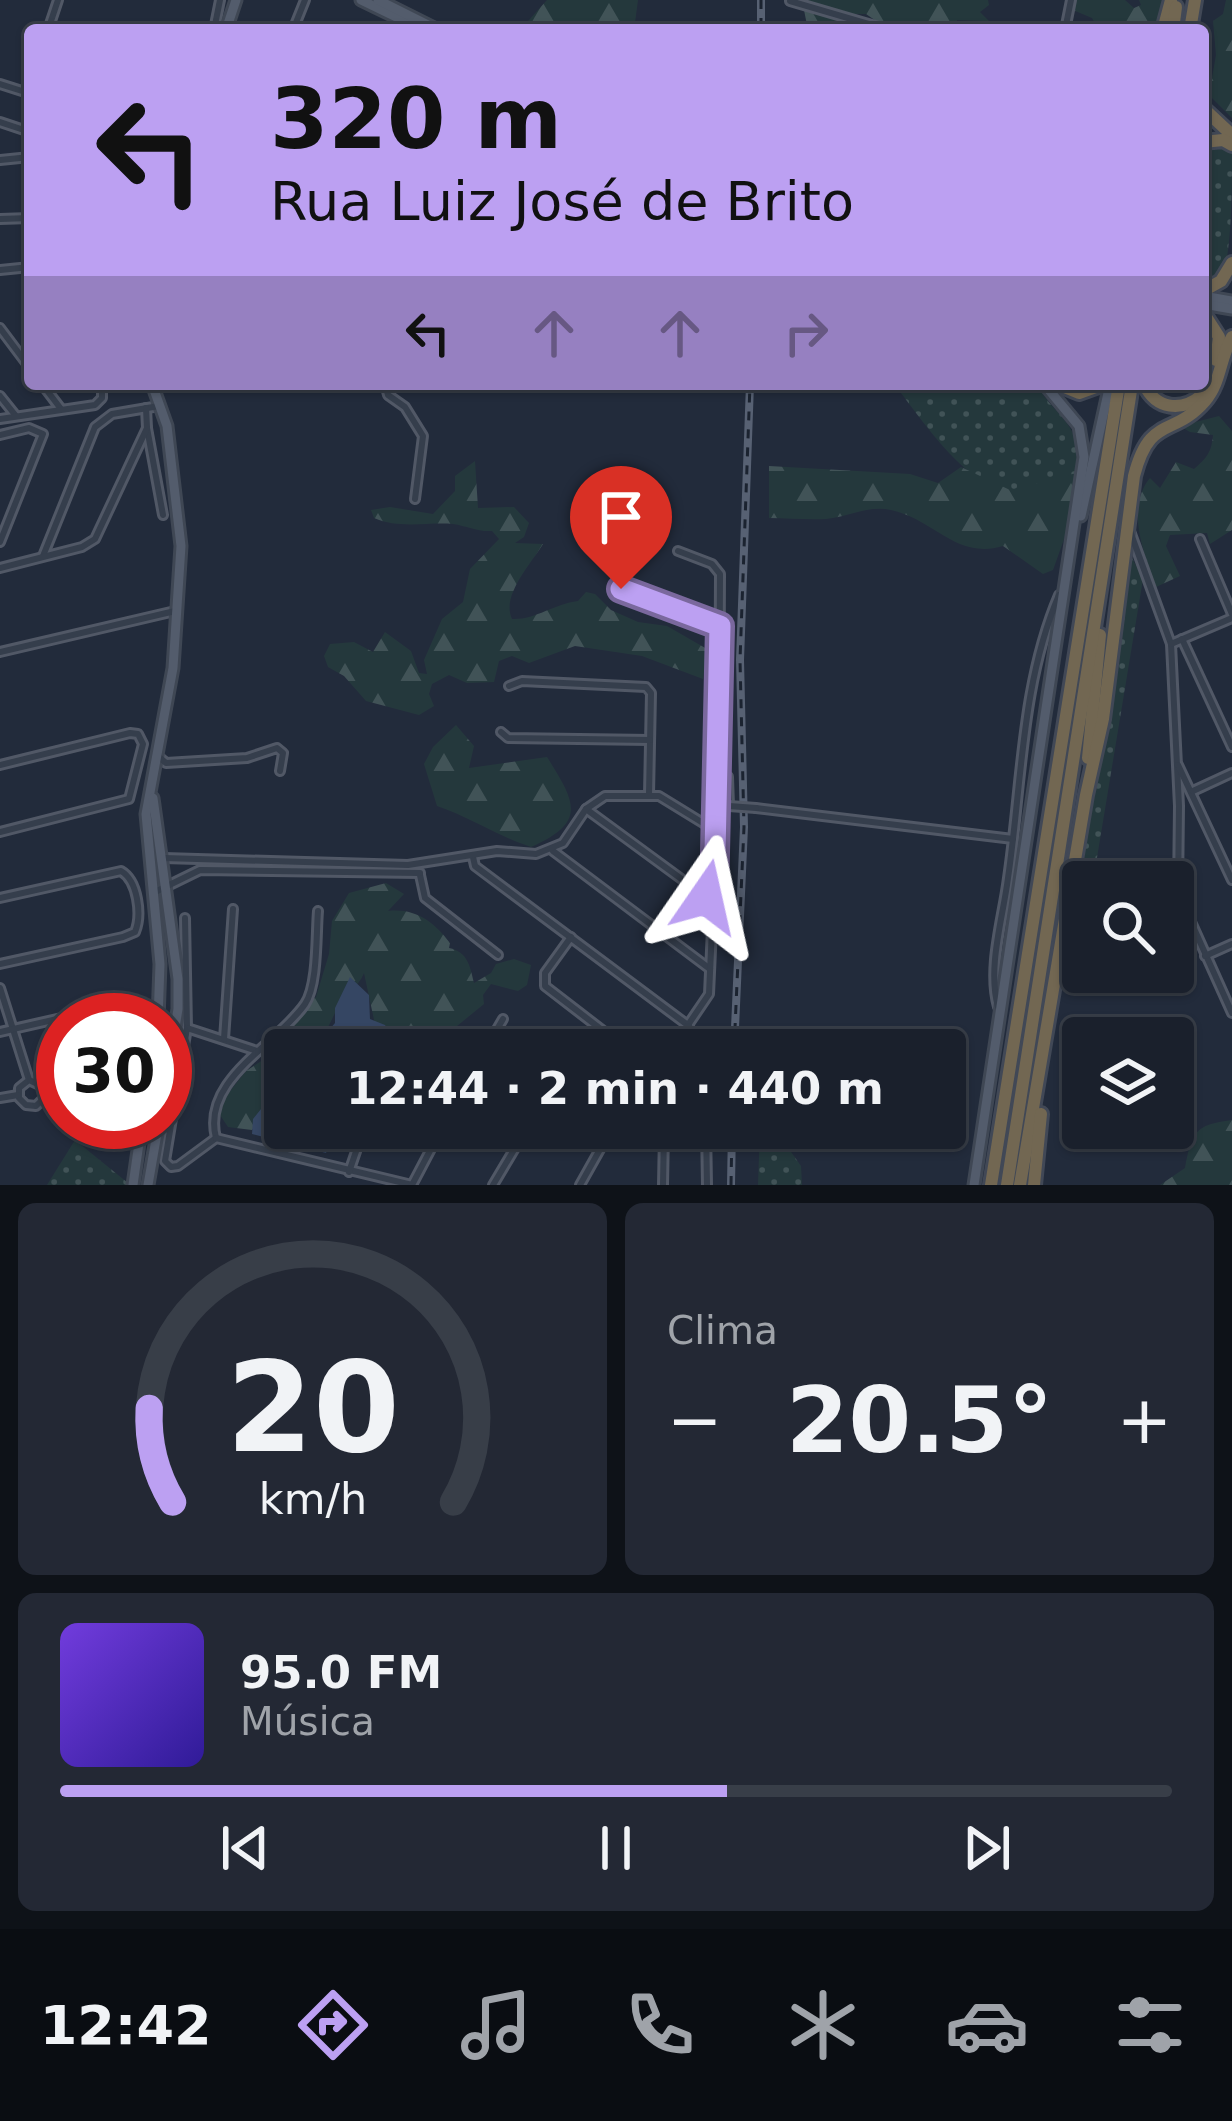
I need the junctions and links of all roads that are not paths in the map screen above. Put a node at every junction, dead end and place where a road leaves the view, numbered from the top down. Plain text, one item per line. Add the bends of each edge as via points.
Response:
1 (361, 0) edge
2 (378, 0) edge
3 (790, 1) edge
4 (411, 24) edge
5 (426, 24) edge
6 (869, 24) edge
7 (1209, 114) edge
8 (1232, 135) edge
9 (1232, 263) edge
10 (1209, 294) edge
11 (1209, 313) edge
12 (0, 328) edge
13 (1232, 338) edge
14 (24, 360) edge
15 (1209, 383) edge
16 (47, 390) edge
17 (102, 390) edge
18 (155, 390) edge
19 (387, 390) edge
20 (1049, 390) edge
21 (1106, 390) edge
22 (1118, 390) edge
23 (1131, 390) edge
24 (1147, 390) edge
25 (1206, 390) edge
26 (0, 396) edge
27 (61, 409) junction
28 (164, 412) junction
29 (16, 416) junction
30 (147, 418) junction
31 (0, 419) edge
32 (0, 435) edge
33 (133, 453) junction
34 (153, 456) junction
35 (415, 499) dead end
36 (163, 514) dead end
37 (1127, 522) junction
38 (1109, 524) junction
39 (1200, 539) dead end
40 (0, 542) edge
41 (1072, 544) junction
42 (678, 551) dead end
43 (43, 556) junction
44 (0, 568) edge
45 (1063, 587) junction
46 (621, 589) dead end
47 (178, 610) junction
48 (1232, 616) edge
49 (720, 626) junction
50 (1182, 639) junction
51 (1171, 644) junction
52 (0, 652) edge
53 (508, 686) dead end
54 (501, 732) dead end
55 (650, 740) junction
56 (1232, 747) edge
57 (155, 754) junction
58 (1176, 762) junction
59 (0, 765) edge
60 (280, 771) dead end
61 (1232, 773) edge
62 (719, 776) junction
63 (1193, 791) junction
64 (152, 793) junction
65 (650, 795) junction
66 (1086, 795) junction
67 (1179, 806) junction
68 (586, 809) junction
69 (1198, 809) junction
70 (716, 831) junction
71 (0, 832) edge
72 (159, 839) junction
73 (1013, 839) junction
74 (147, 840) junction
75 (553, 851) junction
76 (472, 857) junction
77 (164, 858) junction
78 (420, 869) junction
79 (1232, 880) edge
80 (169, 887) junction
81 (153, 892) junction
82 (0, 898) edge
83 (714, 898) junction
84 (233, 909) dead end
85 (318, 911) dead end
86 (185, 918) dead end
87 (571, 937) junction
88 (1232, 944) edge
89 (498, 955) dead end
90 (1205, 956) junction
91 (0, 964) edge
92 (710, 969) junction
93 (0, 988) edge
94 (159, 993) edge
95 (177, 993) edge
96 (186, 993) edge
97 (999, 1011) junction
98 (1232, 1013) edge
99 (503, 1019) dead end
100 (36, 1024) edge
101 (1048, 1024) junction
102 (689, 1026) junction
103 (15, 1029) junction
104 (192, 1029) edge
105 (497, 1029) edge
106 (602, 1029) edge
107 (687, 1029) edge
108 (0, 1032) edge
109 (224, 1039) junction
110 (257, 1051) junction
111 (29, 1080) junction
112 (36, 1081) edge
113 (19, 1095) junction
114 (0, 1098) edge
115 (36, 1104) edge
116 (216, 1138) junction
117 (138, 1149) edge
118 (154, 1149) edge
119 (165, 1149) edge
120 (357, 1149) edge
121 (431, 1149) edge
122 (514, 1149) edge
123 (601, 1149) edge
124 (664, 1149) edge
125 (706, 1149) edge
126 (136, 1162) junction
127 (151, 1165) junction
128 (349, 1172) junction
129 (133, 1181) edge
130 (149, 1181) edge
131 (412, 1185) edge
132 (493, 1185) edge
133 (580, 1185) edge
134 (663, 1185) edge
135 (707, 1185) edge
136 (974, 1185) edge
137 (991, 1185) edge
138 (1007, 1185) edge
139 (1020, 1185) edge
140 (1034, 1185) edge

1 - 4 main road
2 - 5 main road
3 - 6 street
7 - 8 highway
9 - 10 highway
11 - 15 highway via 1219,348
12 - 14 street
13 - 37 highway via 1207,400 1145,442
16 - 27 street
17 - 27 street via 95,405
18 - 28 main road
19 - 35 street via 423,436
20 - 41 main road via 1082,434
21 - 41 main road
22 - 137 highway
23 - 38 highway
24 - 25 highway via 1166,406 1190,404
26 - 29 street
27 - 29 street
28 - 30 street
28 - 30 street
28 - 47 main road via 179,505
29 - 31 street
30 - 33 street
30 - 34 street
30 - 43 street via 112,414 95,427
32 - 40 street via 33,428 43,440
33 - 34 street
33 - 43 street via 98,534 82,547
34 - 36 street
37 - 51 street
37 - 66 highway
38 - 66 highway
38 - 138 highway
39 - 48 street
41 - 45 main road
42 - 49 street via 720,574
43 - 44 street
45 - 73 street via 1032,680
45 - 97 main road
46 - 49 street
47 - 52 street
47 - 57 main road
48 - 50 street
49 - 62 street
50 - 51 street
50 - 56 street
51 - 58 street
53 - 55 street via 646,687
54 - 55 street
55 - 65 street
57 - 60 street via 178,763 277,748 284,754
57 - 64 main road
58 - 63 street
58 - 67 street
59 - 71 street via 138,734 143,746 129,799
61 - 63 street
62 - 70 street
62 - 73 street, bridge via 728,776 729,806
63 - 69 street
64 - 72 main road
64 - 74 main road
65 - 68 street via 605,796
65 - 70 street
66 - 101 highway
67 - 69 street
67 - 90 street via 1178,892
68 - 75 street
68 - 83 street
69 - 79 street
70 - 83 street
72 - 74 main road
72 - 77 main road
73 - 97 street via 996,967
74 - 81 main road
75 - 76 street
75 - 92 street
76 - 78 street
76 - 87 street
77 - 78 street
77 - 80 main road
78 - 80 street via 200,870
78 - 89 street via 425,898
80 - 81 street
80 - 95 main road
81 - 94 main road
82 - 91 street via 121,871 133,884 138,923 122,938
83 - 92 street
84 - 109 street
85 - 110 street via 308,999
86 - 96 street
87 - 102 street
87 - 106 street via 544,982
88 - 90 street
90 - 98 street
92 - 102 street via 708,1000
93 - 103 street
97 - 136 main road
99 - 105 street
100 - 103 street
101 - 139 highway
101 - 140 highway
102 - 107 street
103 - 108 street
103 - 111 street
104 - 109 street
109 - 110 street
110 - 116 street via 214,1108
111 - 112 street
111 - 113 street
113 - 114 street
113 - 115 street
116 - 119 street via 178,1166 169,1166
116 - 128 street
117 - 126 main road
118 - 127 main road
120 - 128 street
121 - 131 street
122 - 132 street
123 - 133 street
124 - 134 street
125 - 135 street
126 - 127 main road
126 - 129 main road
127 - 130 main road
128 - 131 street
129 - 130 main road

